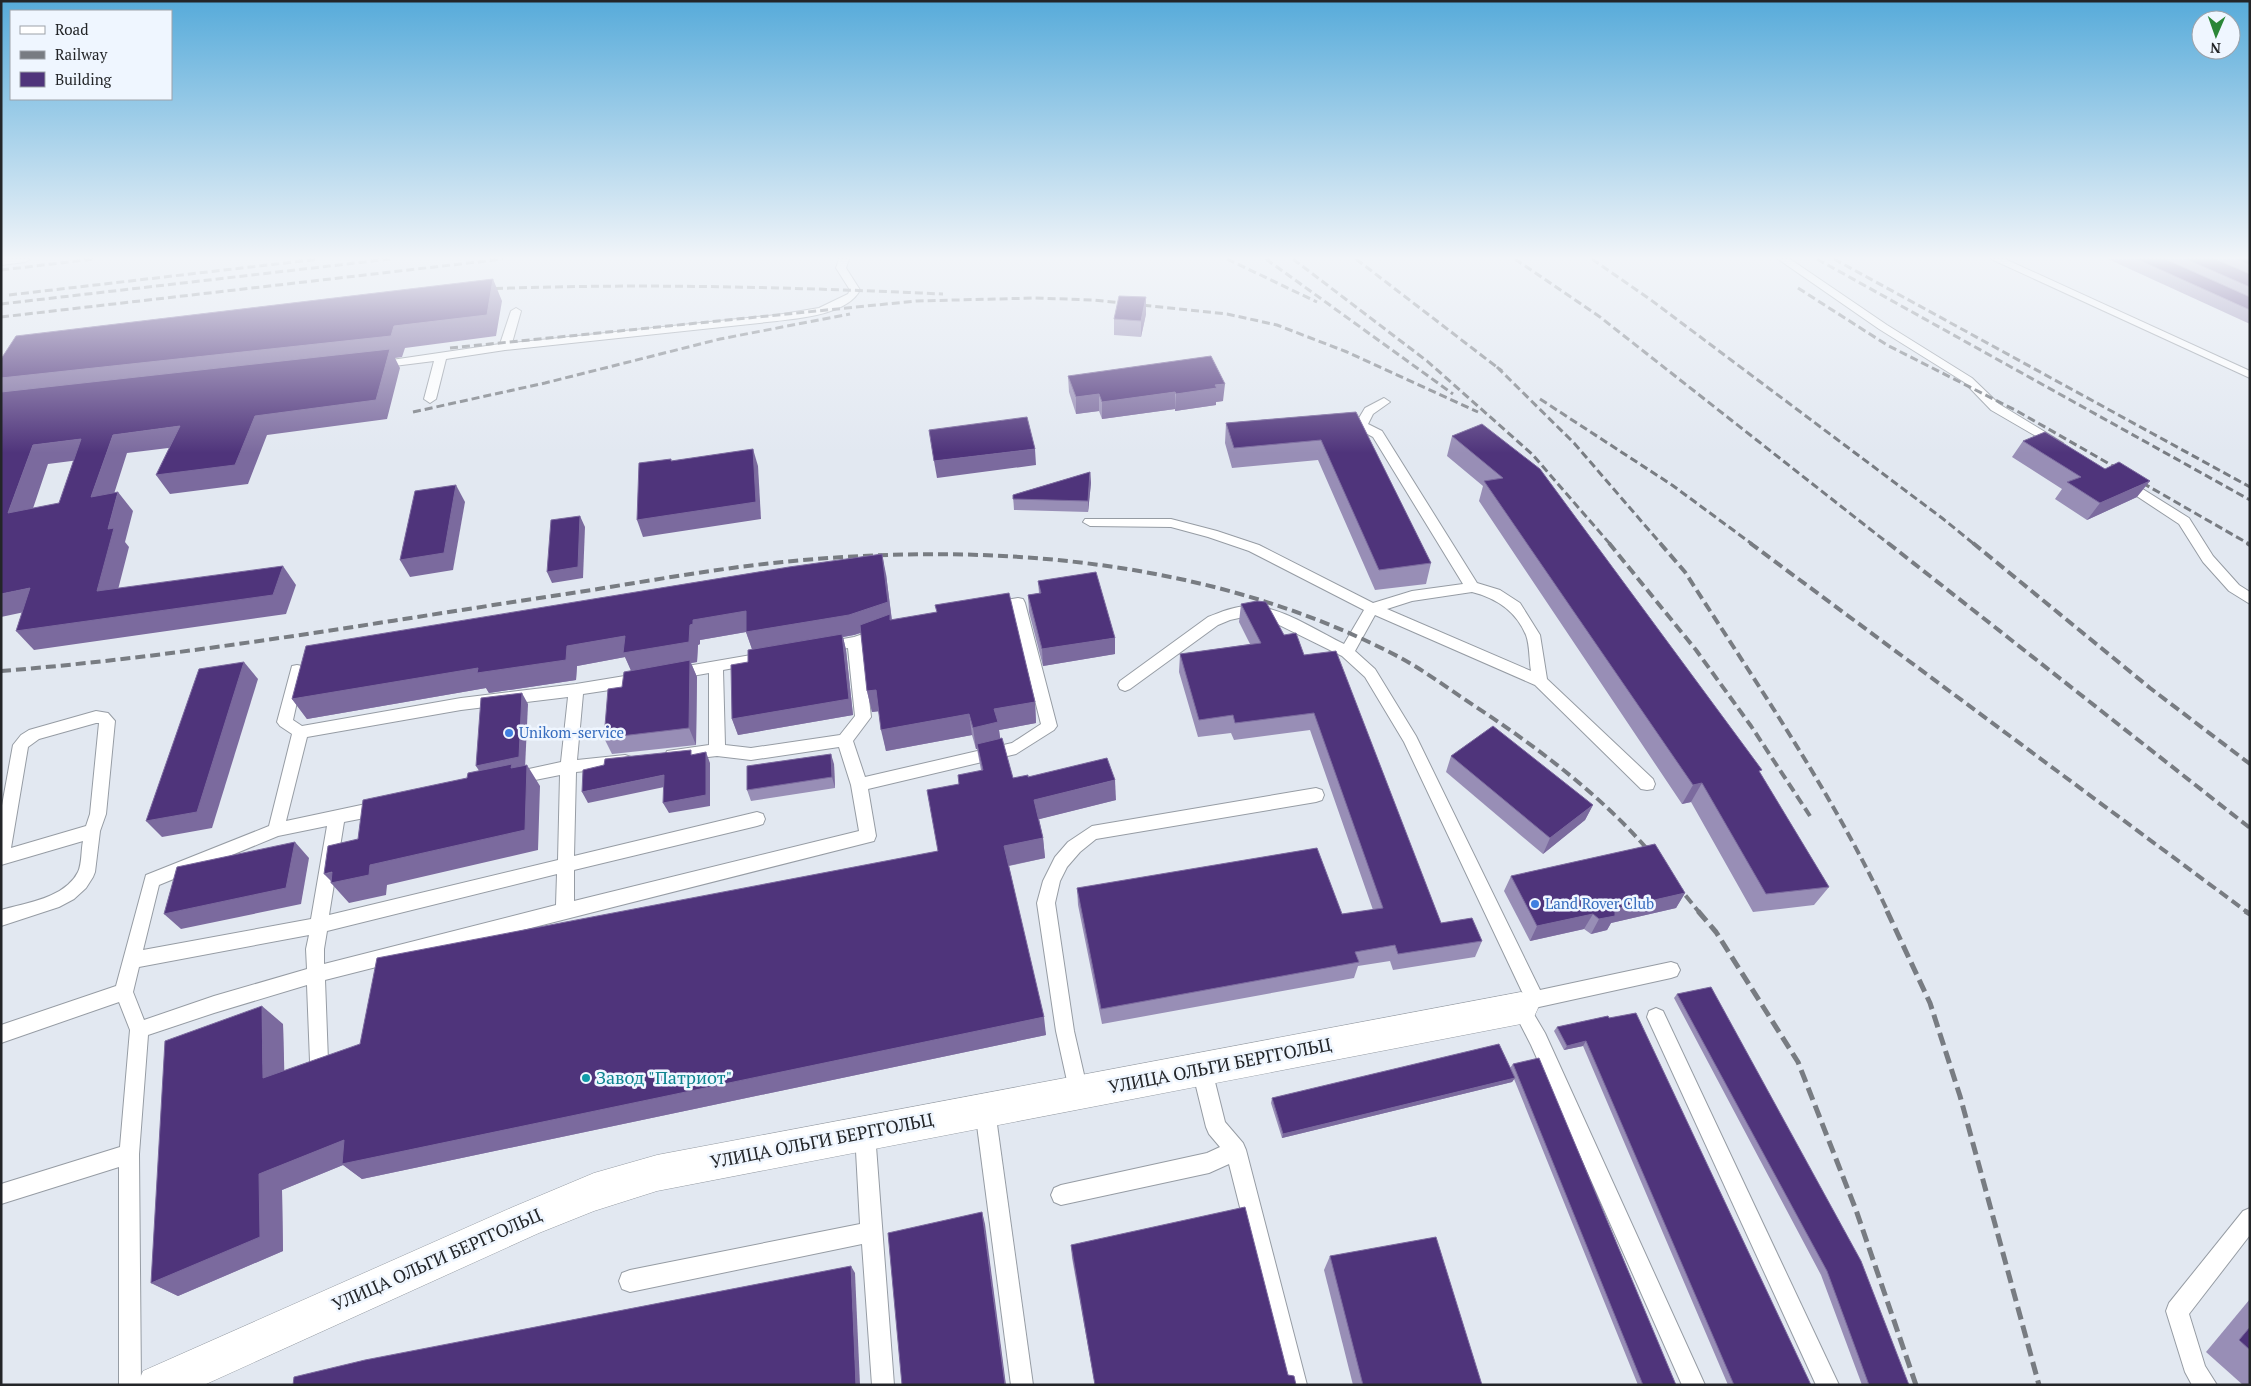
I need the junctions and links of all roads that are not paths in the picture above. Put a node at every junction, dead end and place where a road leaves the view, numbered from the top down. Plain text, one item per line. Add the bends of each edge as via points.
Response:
1 (512, 324) edge
2 (724, 324) edge
3 (1878, 324) edge
4 (2138, 324) edge
5 (505, 347) junction
6 (440, 358) junction
7 (362, 366) edge
8 (2250, 375) edge
9 (430, 399) dead end
10 (1384, 402) dead end
11 (1362, 426) junction
12 (1332, 428) edge
13 (2070, 450) edge
14 (2111, 474) edge
15 (1090, 522) dead end
16 (1472, 587) junction
17 (2250, 599) edge
18 (1372, 608) junction
19 (979, 609) edge
20 (897, 628) edge
21 (855, 642) junction
22 (809, 650) edge
23 (1347, 652) junction
24 (781, 655) edge
25 (716, 666) junction
26 (297, 670) dead end
27 (1540, 680) junction
28 (1124, 685) dead end
29 (576, 690) junction
30 (300, 732) junction
31 (845, 740) junction
32 (718, 750) junction
33 (658, 757) edge
34 (638, 759) edge
35 (568, 767) junction
36 (501, 781) edge
37 (1647, 784) dead end
38 (859, 785) junction
39 (1316, 795) dead end
40 (395, 804) edge
41 (337, 817) junction
42 (757, 820) dead end
43 (276, 830) junction
44 (92, 831) junction
45 (1, 858) edge
46 (565, 865) junction
47 (565, 910) junction
48 (1, 918) edge
49 (319, 925) junction
50 (132, 960) junction
51 (1671, 970) dead end
52 (316, 974) junction
53 (124, 992) junction
54 (1528, 1004) junction
55 (1656, 1017) dead end
56 (138, 1030) junction
57 (1, 1034) edge
58 (319, 1061) edge
59 (1202, 1070) junction
60 (1078, 1092) junction
61 (985, 1110) junction
62 (865, 1133) junction
63 (1236, 1150) junction
64 (129, 1154) junction
65 (1, 1194) edge
66 (1061, 1195) dead end
67 (2250, 1218) edge
68 (871, 1232) junction
69 (630, 1281) dead end
70 (198, 1375) edge
71 (130, 1385) edge
72 (157, 1385) edge
73 (883, 1385) edge
74 (1022, 1385) edge
75 (1296, 1385) edge
76 (1694, 1385) edge
77 (1828, 1385) edge
78 (2206, 1385) edge

1 - 5 lane
2 - 5 lane
3 - 13 lane via 1968,380 1995,407
4 - 8 lane
5 - 6 lane
6 - 7 lane
6 - 9 lane
10 - 11 lane via 1368,412
11 - 12 lane
11 - 16 lane via 1378,434
14 - 17 lane via 2184,521 2208,559 2234,588
15 - 18 lane via 1171,524 1212,534 1254,548
16 - 18 lane via 1412,596
16 - 27 lane via 1495,593 1515,607 1533,635
18 - 23 lane
18 - 27 lane
19 - 38 lane via 1018,603 1049,726 1016,748
20 - 21 lane
21 - 22 lane
21 - 31 lane via 863,717
23 - 28 lane via 1268,613 1248,611 1212,621
23 - 54 lane via 1370,673 1411,740
24 - 25 lane
25 - 29 lane
25 - 32 lane
26 - 30 lane via 285,722
27 - 37 lane
29 - 30 lane via 461,704
29 - 35 lane
30 - 43 lane
31 - 32 lane via 751,754
31 - 38 lane
32 - 33 lane
34 - 35 lane
35 - 36 lane
35 - 46 lane
38 - 47 lane via 868,836
39 - 60 lane via 1092,833 1074,845 1050,882 1046,903 1065,1031
40 - 41 lane
41 - 43 lane
41 - 49 lane
42 - 46 lane
43 - 50 lane via 152,880
44 - 45 lane
44 - 45 lane via 98,814 107,721 103,717 34,734 21,745
44 - 48 lane via 87,872 80,883 53,902
46 - 47 lane
46 - 49 lane
47 - 52 lane
49 - 50 lane
49 - 52 lane via 314,949
50 - 53 lane
51 - 54 lane
52 - 56 lane via 190,1011
52 - 58 lane
53 - 56 lane
53 - 57 lane
54 - 59 street, УЛИЦА ОЛЬГИ БЕРГГОЛЬЦ
54 - 76 lane via 1542,1048
55 - 77 lane
56 - 64 lane
59 - 60 street, УЛИЦА ОЛЬГИ БЕРГГОЛЬЦ
59 - 63 lane via 1216,1126
60 - 61 street, УЛИЦА ОЛЬГИ БЕРГГОЛЬЦ
61 - 62 street, УЛИЦА ОЛЬГИ БЕРГГОЛЬЦ
61 - 74 lane
62 - 68 lane
62 - 70 street, УЛИЦА ОЛЬГИ БЕРГГОЛЬЦ via 657,1172 594,1192
63 - 66 lane via 1210,1163
63 - 75 lane
64 - 65 lane
64 - 71 lane
67 - 78 lane via 2177,1311 2196,1372
68 - 69 lane
68 - 73 lane
70 - 72 street, УЛИЦА ОЛЬГИ БЕРГГОЛЬЦ

